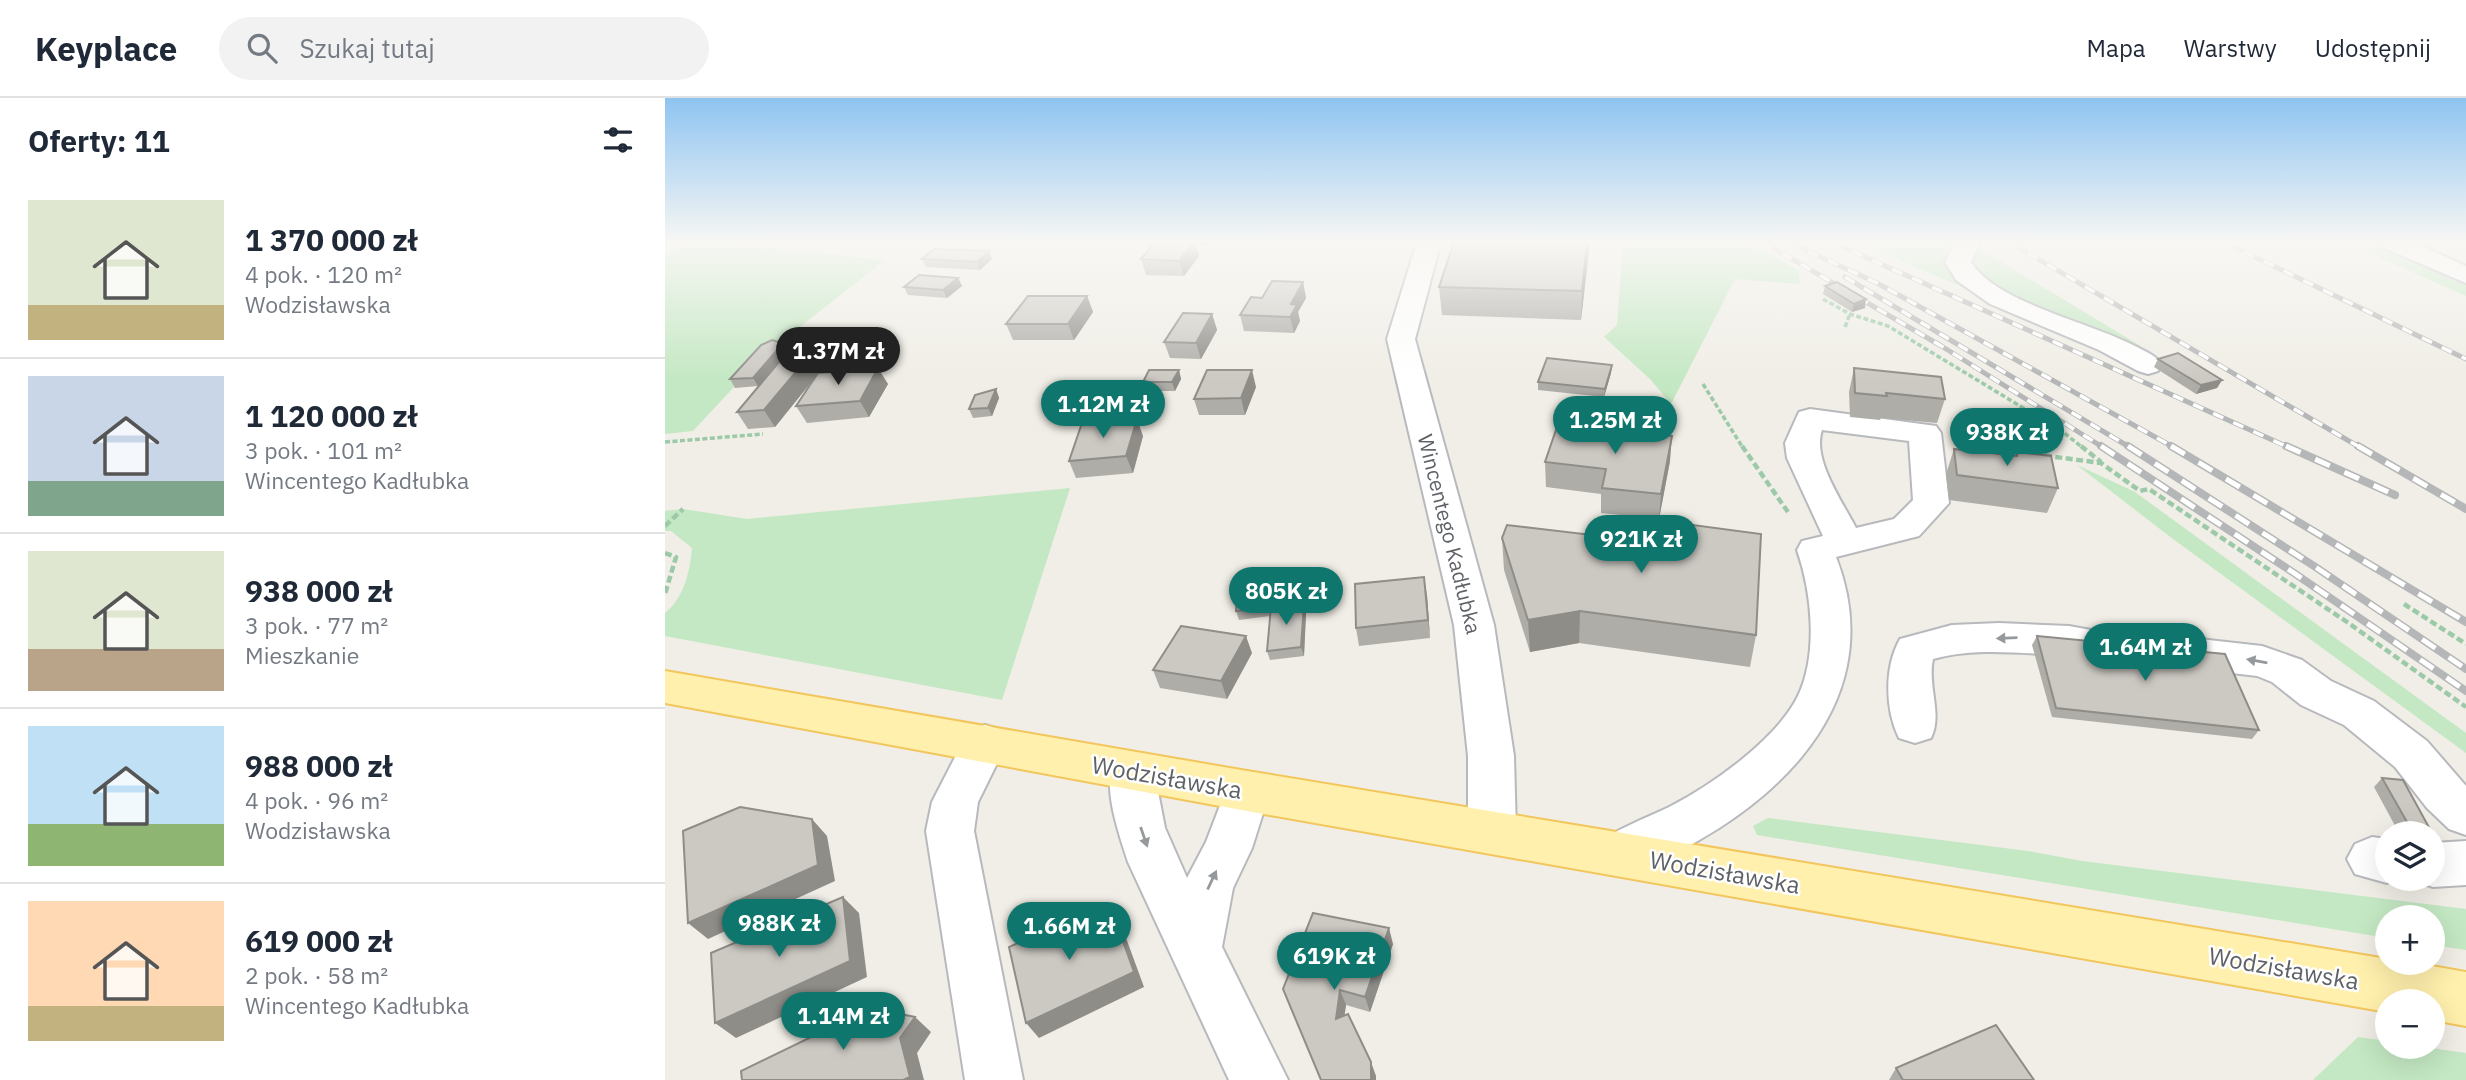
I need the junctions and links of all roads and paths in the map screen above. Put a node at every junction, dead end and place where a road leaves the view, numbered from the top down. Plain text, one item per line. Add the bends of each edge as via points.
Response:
1 (1416, 288) edge
2 (1984, 288) edge
3 (1823, 299) dead end
4 (1850, 314) junction
5 (1845, 327) dead end
6 (2147, 365) dead end
7 (1703, 384) dead end
8 (763, 434) dead end
9 (1958, 439) dead end
10 (665, 442) edge
11 (2060, 457) junction
12 (2101, 463) junction
13 (2046, 464) edge
14 (683, 509) dead end
15 (665, 526) edge
16 (1829, 546) joint
17 (665, 553) edge
18 (665, 594) edge
19 (2404, 604) dead end
20 (2466, 645) edge
21 (669, 693) edge
22 (2466, 707) edge
23 (1915, 726) dead end
24 (985, 743) junction
25 (1131, 771) junction
26 (1247, 791) junction
27 (2454, 804) edge
28 (1492, 832) junction
29 (1622, 854) junction
30 (2466, 863) edge
31 (2445, 864) edge
32 (1196, 946) junction
33 (2466, 999) edge
34 (994, 1080) edge
35 (1259, 1080) edge

1 - 28 street, Wincentego Kadłubka via 1401,339 1474,625 1491,756
2 - 6 street
3 - 4 path
4 - 5 path
4 - 12 path via 1888,326 2063,432
7 - 16 path via 1757,469
8 - 10 path
9 - 11 path via 1966,445
11 - 12 path
11 - 13 path
12 - 22 path via 2140,491 2149,489
14 - 15 path
16 - 29 street via 1828,662 1818,698 1787,742 1715,806
17 - 18 path via 676,557
19 - 20 path
21 - 24 main road, Wodzisławska
27 -> 23 street via 2390,766 2339,723 2316,693 2287,671 2262,661 2032,637 1925,645 1913,650 1910,659
24 - 25 main road, Wodzisławska
24 - 34 street via 955,802 950,831
25 - 26 main road, Wodzisławska
25 -> 32 street via 1149,850
26 - 28 main road, Wodzisławska
32 -> 26 street via 1207,887 1228,848
28 - 29 main road, Wodzisławska
29 - 33 main road, Wodzisławska
30 - 31 street
32 - 35 street

